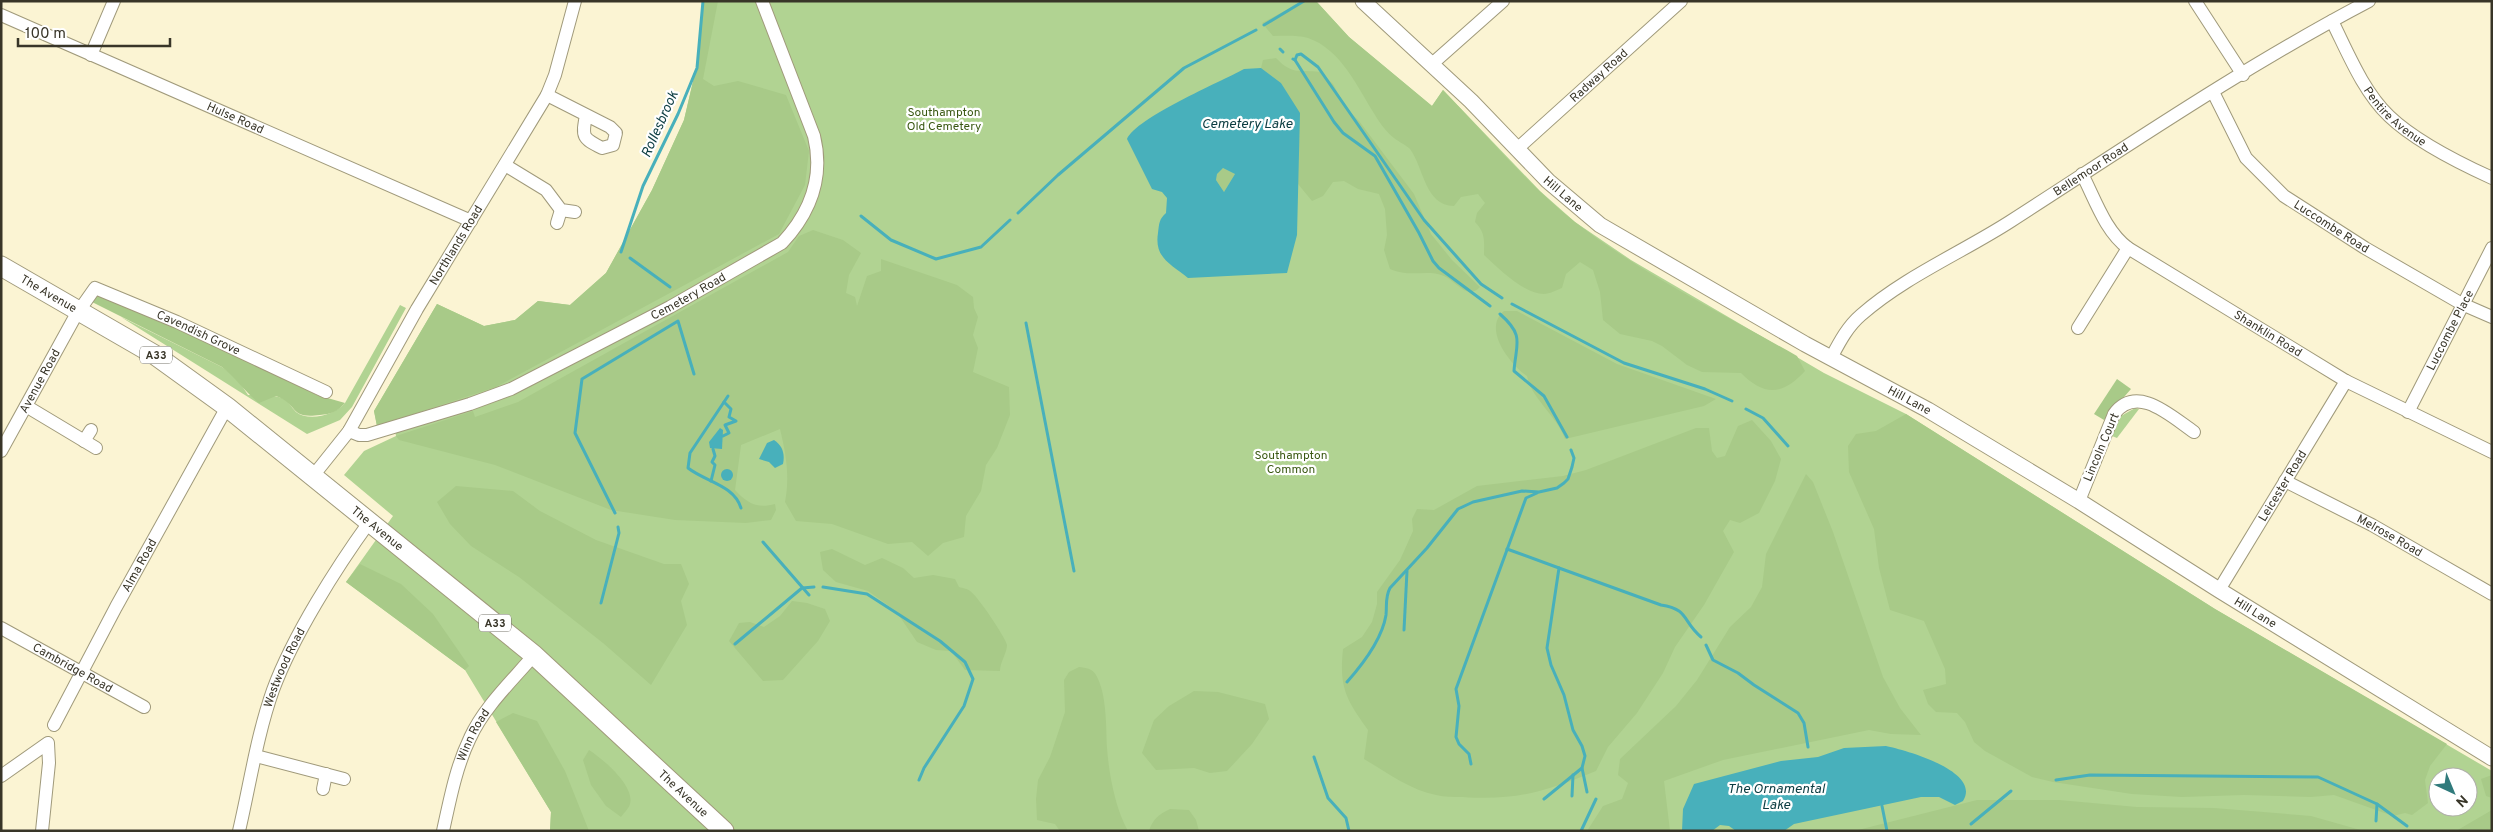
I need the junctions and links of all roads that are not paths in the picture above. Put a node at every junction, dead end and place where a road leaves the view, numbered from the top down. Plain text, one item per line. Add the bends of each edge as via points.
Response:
1 (114, 1) edge
2 (575, 1) edge
3 (762, 1) edge
4 (1363, 1) edge
5 (1503, 1) edge
6 (1681, 1) edge
7 (2195, 1) edge
8 (2369, 1) edge
9 (1, 15) edge
10 (2332, 21) junction
11 (90, 55) junction
12 (1432, 64) junction
13 (2243, 75) junction
14 (2212, 92) junction
15 (547, 95) junction
16 (586, 115) dead end
17 (1517, 149) junction
18 (505, 165) junction
19 (2082, 174) junction
20 (2492, 178) edge
21 (562, 210) junction
22 (574, 212) dead end
23 (471, 220) junction
24 (557, 223) dead end
25 (2128, 248) junction
26 (2492, 248) edge
27 (1, 266) edge
28 (2462, 304) junction
29 (80, 310) junction
30 (2492, 318) edge
31 (2078, 328) dead end
32 (1831, 358) junction
33 (2346, 381) junction
34 (326, 392) dead end
35 (26, 406) junction
36 (227, 407) junction
37 (2408, 412) junction
38 (2190, 424) dead end
39 (91, 430) dead end
40 (349, 431) junction
41 (84, 441) junction
42 (96, 448) dead end
43 (1, 451) edge
44 (2492, 452) edge
45 (312, 476) junction
46 (2285, 481) junction
47 (2079, 500) junction
48 (370, 521) junction
49 (2219, 590) junction
50 (2492, 594) edge
51 (1, 628) edge
52 (534, 655) junction
53 (81, 672) junction
54 (144, 707) dead end
55 (54, 725) dead end
56 (256, 756) junction
57 (2492, 758) edge
58 (326, 774) junction
59 (1, 776) edge
60 (344, 779) dead end
61 (323, 789) dead end
62 (42, 831) edge
63 (239, 831) edge
64 (443, 831) edge
65 (724, 831) edge

1 - 11 street
2 - 15 street, Northlands Road
3 - 40 street, Cemetery Road via 819,156 818,177 811,199 795,229 782,242 670,307 511,388 367,435
4 - 12 street, Hill Lane
5 - 12 street
6 - 17 street, Radway Road
7 - 13 street
8 - 10 street, Bellemoor Road
9 - 11 street, Hulse Road
10 - 13 street, Bellemoor Road
10 - 20 street, Pentire Avenue via 2355,68 2390,117 2430,145
11 - 23 street, Hulse Road
12 - 17 street, Hill Lane
13 - 14 street, Bellemoor Road
14 - 19 street, Bellemoor Road
14 - 28 street, Luccombe Road via 2246,158 2284,196
15 - 16 street
15 - 18 street, Northlands Road
17 - 32 street, Hill Lane via 1592,220
18 - 21 street via 546,190
18 - 23 street, Northlands Road
19 - 25 street, Shanklin Road via 2110,230
19 - 32 street, Bellemoor Road via 1868,310 1848,329
21 - 22 street
21 - 24 street
23 - 40 street, Northlands Road
25 - 31 street
25 - 33 street, Shanklin Road
26 - 28 street, Luccombe Place
27 - 29 main road, The Avenue / A33
28 - 30 street, Luccombe Road
28 - 37 street, Luccombe Place
29 - 34 street, Cavendish Grove via 95,288 177,322
29 - 35 street, Avenue Road
29 - 36 main road, The Avenue / A33 via 155,355
32 - 47 street, Hill Lane via 1928,410
33 - 37 street, Shanklin Road
33 - 46 street, Leicester Road
35 - 41 street
35 - 43 street, Avenue Road
36 - 45 main road, The Avenue / A33
36 - 53 street, Alma Road
37 - 44 street, Shanklin Road
38 - 47 street, Lincoln Court via 2145,401 2131,401 2118,408
39 - 41 street
40 - 45 street, Northlands Road
41 - 42 street
45 - 48 main road, The Avenue / A33
46 - 49 street, Leicester Road
46 - 50 street, Melrose Road
47 - 49 street, Hill Lane
48 - 52 main road, The Avenue / A33
48 - 56 street, Westwood Road via 292,648 274,689
49 - 57 street, Hill Lane
51 - 53 street, Cambridge Road
52 - 64 street, Winn Road via 470,736 455,777
52 - 65 main road, The Avenue / A33
53 - 54 street, Cambridge Road
53 - 55 street, Alma Road
56 - 58 street
56 - 63 street, Westwood Road
58 - 60 street
58 - 61 street
59 - 62 street via 48,743

